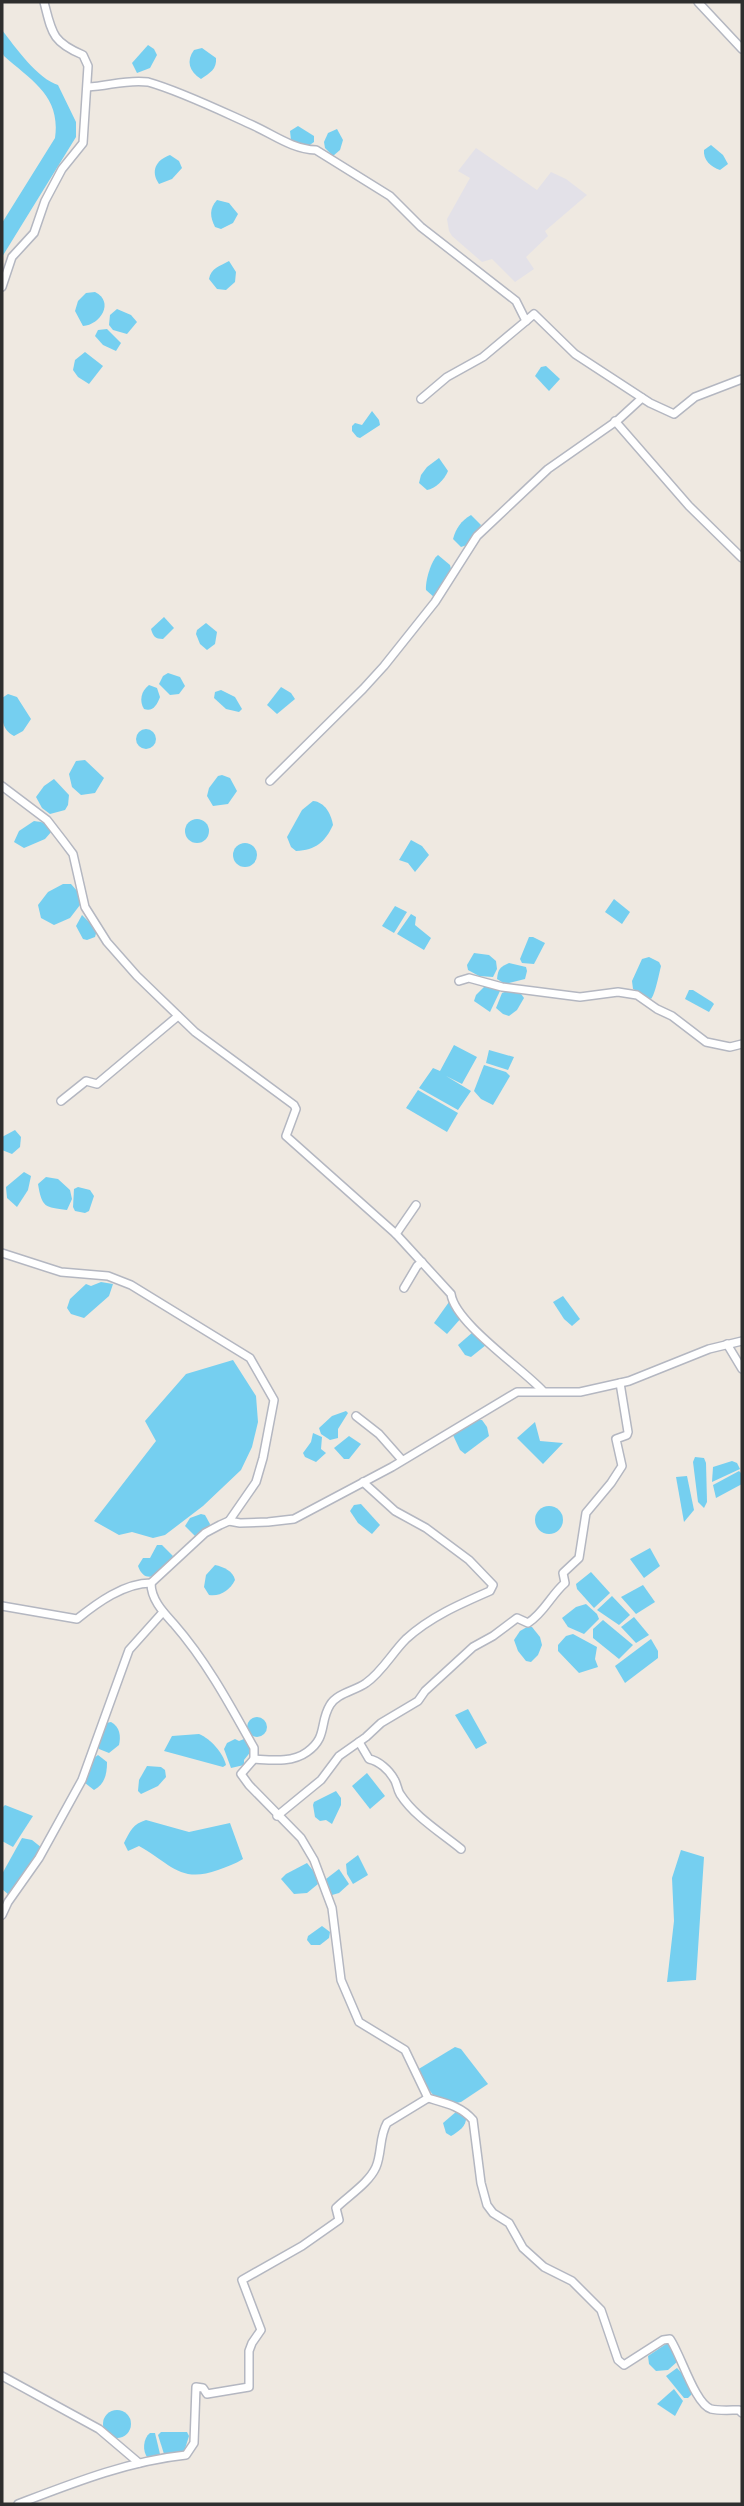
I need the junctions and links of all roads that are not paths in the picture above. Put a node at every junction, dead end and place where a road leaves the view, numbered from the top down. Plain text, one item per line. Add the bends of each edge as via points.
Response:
1 (44, 2) edge
2 (698, 2) edge
3 (742, 49) edge
4 (88, 87) junction
5 (2, 287) edge
6 (526, 321) junction
7 (742, 379) edge
8 (642, 398) junction
9 (421, 399) dead end
10 (615, 421) junction
11 (742, 558) edge
12 (270, 780) dead end
13 (2, 786) edge
14 (459, 981) dead end
15 (178, 1016) junction
16 (742, 1044) edge
17 (61, 1101) dead end
18 (416, 1205) dead end
19 (396, 1234) junction
20 (2, 1252) edge
21 (422, 1262) junction
22 (404, 1288) dead end
23 (742, 1341) edge
24 (727, 1344) junction
25 (742, 1370) edge
26 (620, 1383) junction
27 (543, 1391) junction
28 (356, 1416) dead end
29 (402, 1460) junction
30 (363, 1482) junction
31 (229, 1521) junction
32 (151, 1583) junction
33 (2, 1606) edge
34 (163, 1612) junction
35 (359, 1742) junction
36 (254, 1759) junction
37 (277, 1816) junction
38 (460, 1849) dead end
39 (2, 1915) edge
40 (428, 2098) junction
41 (2, 2376) edge
42 (742, 2413) edge
43 (139, 2463) junction
44 (18, 2504) edge

1 - 4 street via 62,46 83,55
2 - 3 street
4 - 5 street via 83,143 62,169 34,233 12,257
4 - 6 street via 149,82 289,145 316,150 390,196 421,228 516,301
6 - 8 street via 534,314 575,354
6 - 9 street
7 - 8 street via 695,397 674,414
8 - 10 street
10 - 11 street via 689,506
10 - 12 street via 536,479 477,536 435,602 384,666
13 - 15 street via 47,820 64,842 73,854 85,907 107,943
14 - 16 street via 469,978 580,997 618,992 636,995 706,1041 730,1047
15 - 17 street via 114,1072 97,1084 86,1081
15 - 19 street via 294,1105 286,1136
18 - 19 street
19 - 21 street
20 - 31 street via 61,1272 107,1276 131,1285 250,1358 275,1400 256,1482
21 - 22 street
21 - 27 street via 482,1337
23 - 24 street
24 - 25 street
24 - 26 street
26 - 27 street via 580,1392
26 - 35 street via 628,1432 615,1439 622,1466 586,1513 579,1558 563,1573 565,1583 534,1619 528,1623 517,1618 473,1647 418,1701
27 - 29 street via 517,1392
28 - 29 street
29 - 30 street
30 - 31 street via 294,1519
30 - 36 street via 394,1511 470,1560 493,1585 490,1591 418,1630 375,1676 330,1704 319,1740 306,1753 278,1760
31 - 32 street via 205,1533
32 - 33 street via 126,1589 77,1619
32 - 34 street
34 - 36 street via 218,1684 254,1748
34 - 39 street via 129,1650 82,1780
35 - 37 street via 339,1755 321,1780
35 - 38 street via 369,1759 394,1778 399,1793 424,1820
36 - 37 street via 241,1774
37 - 40 street via 309,1849 325,1884 341,1980 359,2022 405,2050
40 - 42 street via 468,2113 487,2205 509,2222 523,2248 544,2267 572,2281 601,2310 618,2360 624,2364 670,2339 699,2399 710,2409
40 - 43 street via 387,2123 376,2167 336,2208 339,2220 242,2280 261,2330 248,2351 248,2387 207,2394 196,2387 194,2443 186,2455
41 - 43 street via 99,2429
43 - 44 street

